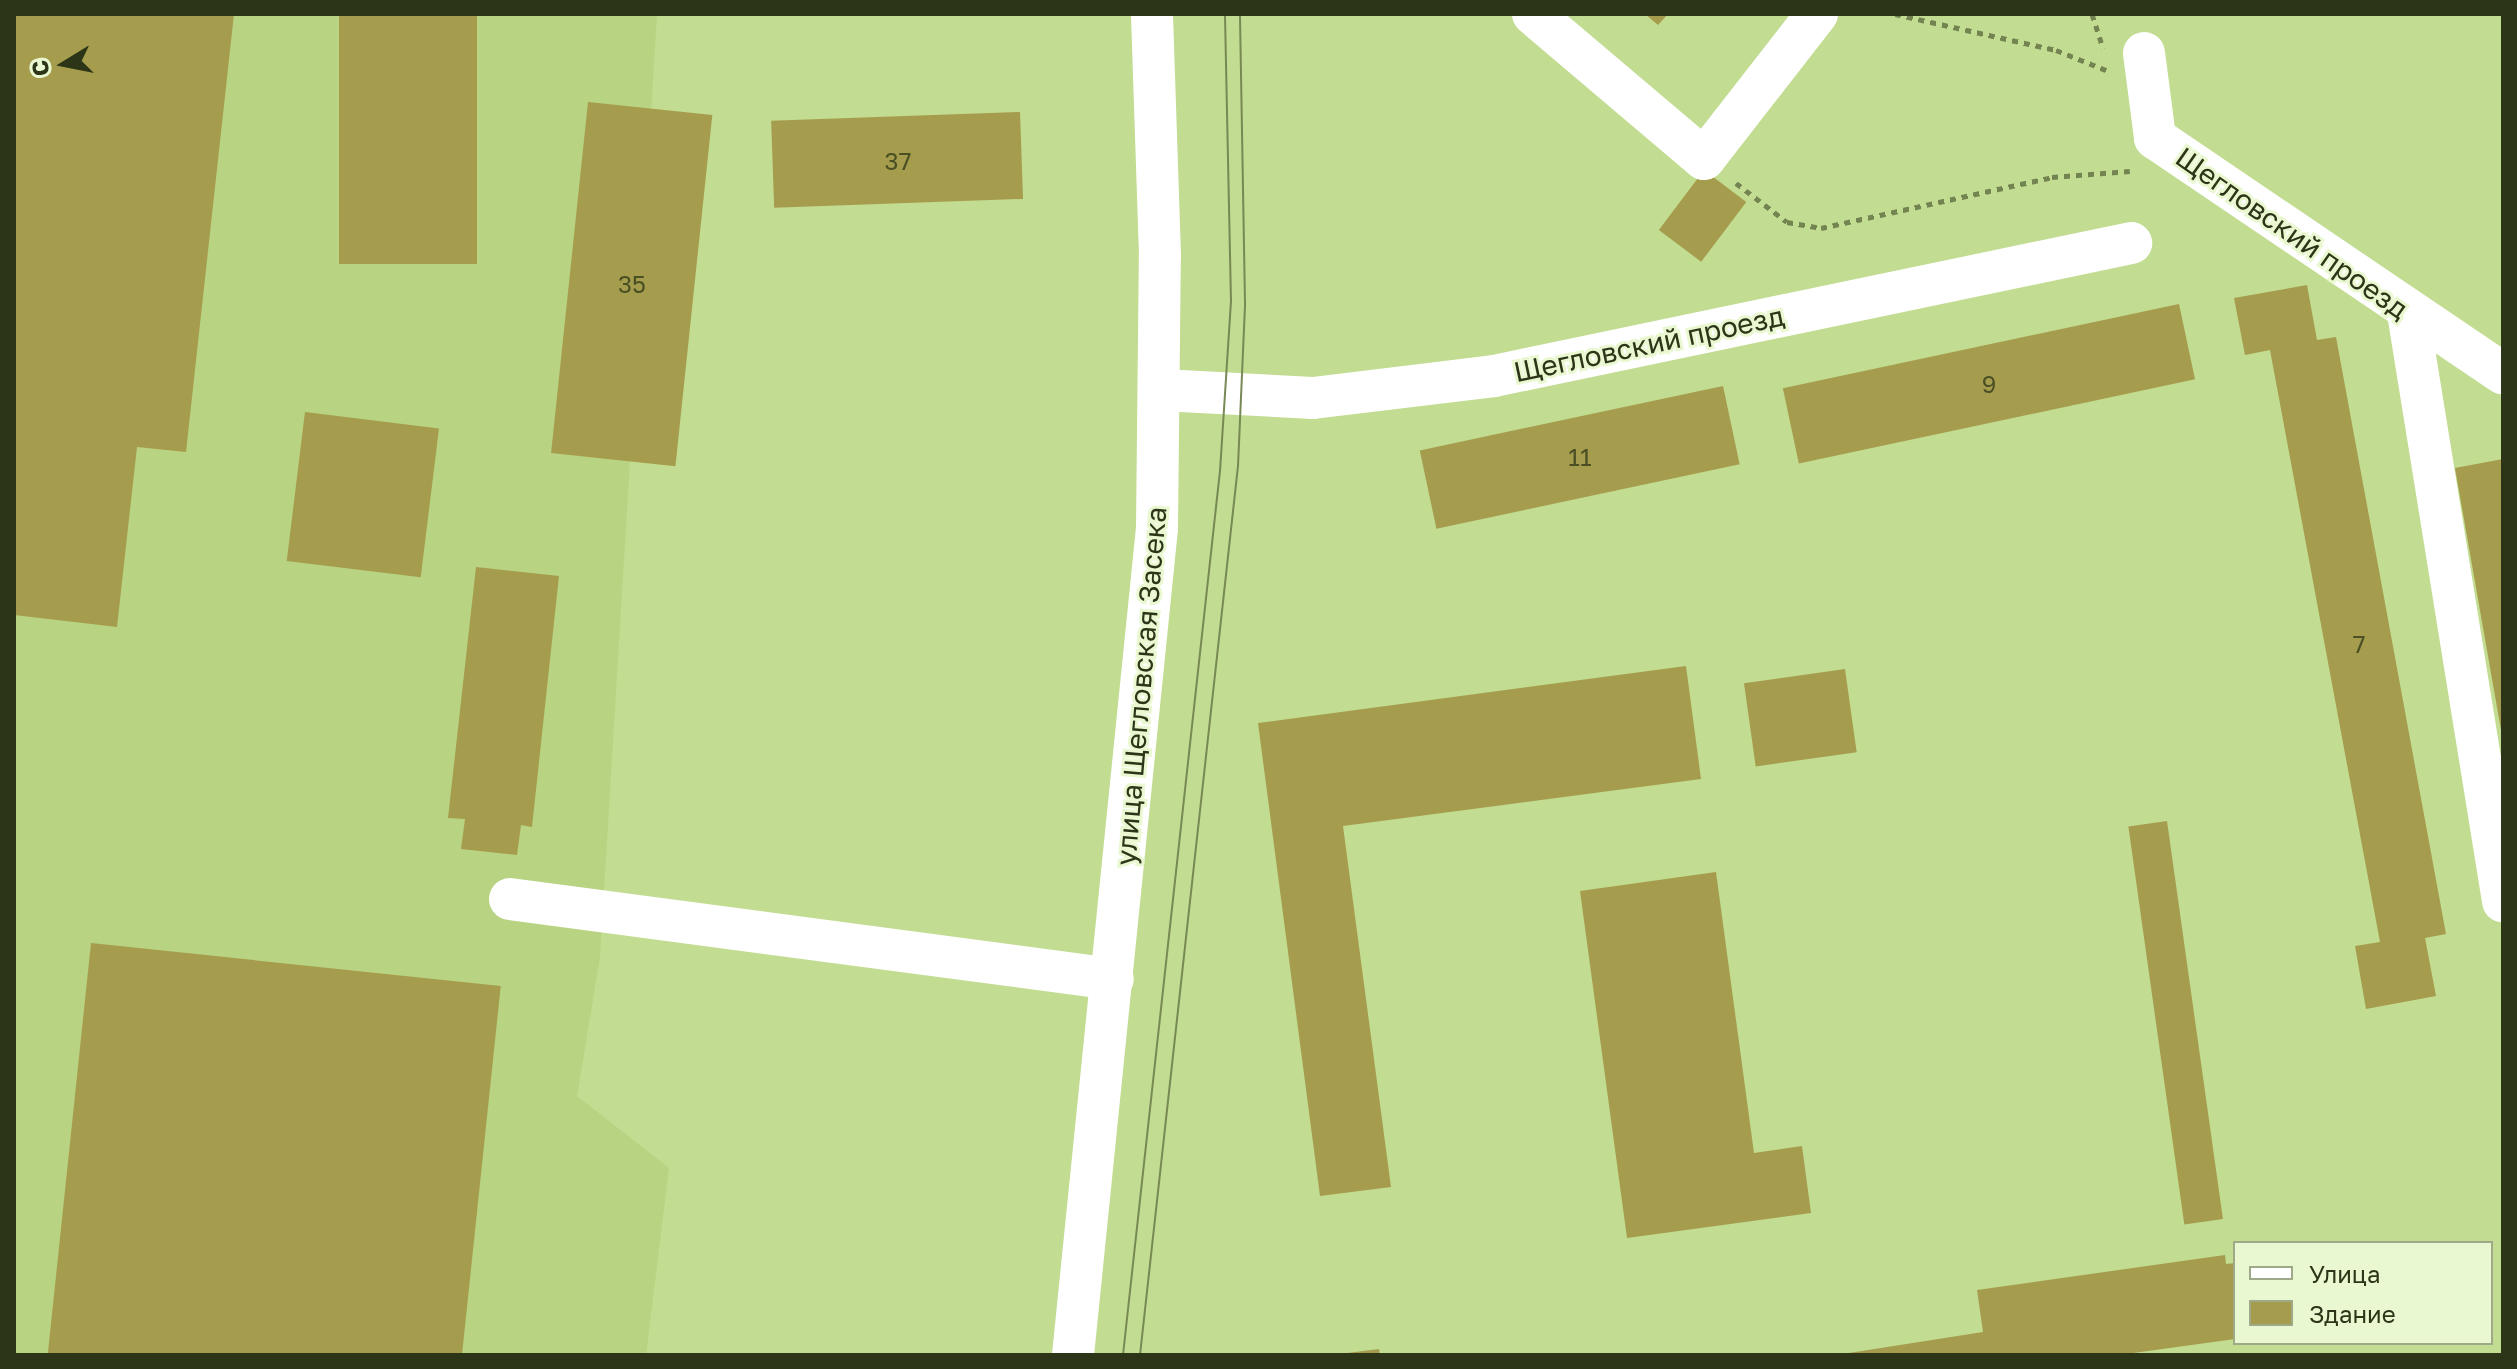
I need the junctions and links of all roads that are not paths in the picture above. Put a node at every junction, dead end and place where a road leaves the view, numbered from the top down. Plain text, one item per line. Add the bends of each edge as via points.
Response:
1 (1152, 14) edge
2 (1533, 14) edge
3 (1817, 14) edge
4 (2144, 53) dead end
5 (2131, 243) dead end
6 (2408, 313) junction
7 (2503, 374) edge
8 (1161, 390) junction
9 (510, 899) dead end
10 (2503, 901) edge
11 (1113, 979) junction
12 (1073, 1355) edge

1 - 8 street, улица Щегловская Засека
2 - 3 street via 1704,159
4 - 6 street, Щегловский проезд via 2155,138
5 - 8 street, Щегловский проезд via 1494,376 1313,398
6 - 7 street, Щегловский проезд
6 - 10 street
8 - 11 street, улица Щегловская Засека via 1157,528
9 - 11 street
11 - 12 street, улица Щегловская Засека

